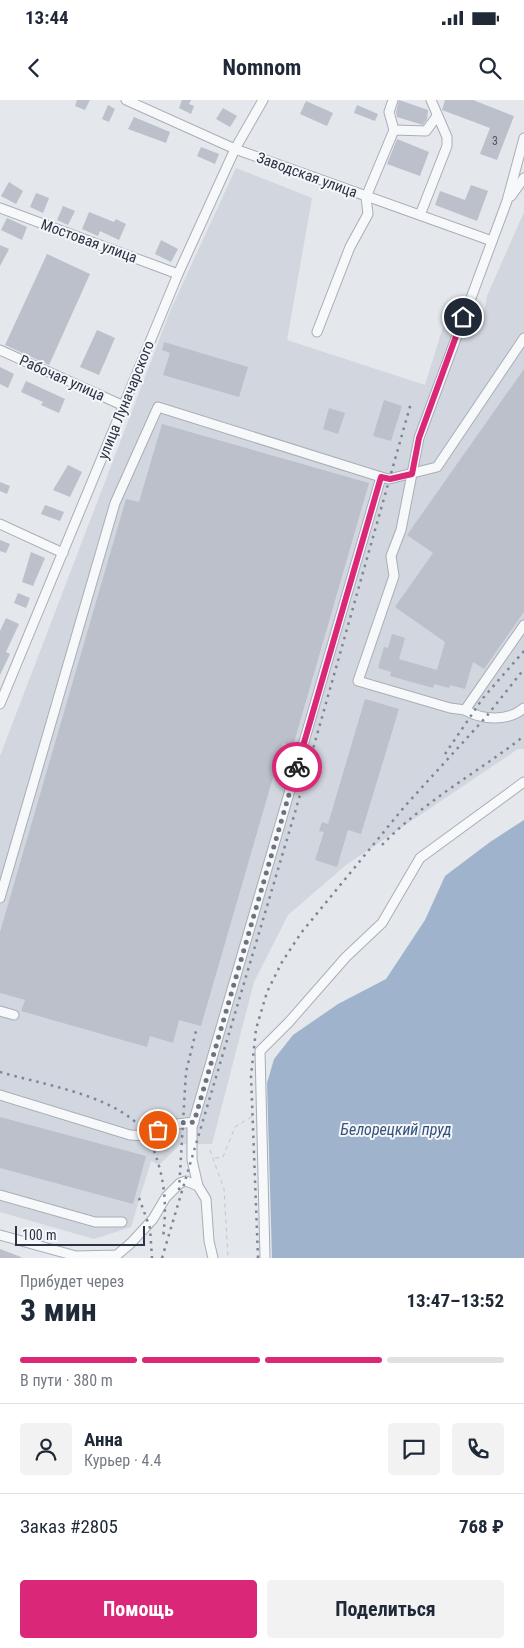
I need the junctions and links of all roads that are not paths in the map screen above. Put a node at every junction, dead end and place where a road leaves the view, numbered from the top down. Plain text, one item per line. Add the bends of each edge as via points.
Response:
1 (126, 100) edge
2 (263, 100) edge
3 (394, 100) edge
4 (431, 100) edge
5 (437, 116) junction
6 (394, 130) junction
7 (524, 138) edge
8 (235, 148) junction
9 (524, 178) edge
10 (366, 197) junction
11 (507, 201) junction
12 (1, 211) edge
13 (420, 215) junction
14 (492, 241) junction
15 (178, 274) junction
16 (317, 332) dead end
17 (524, 338) edge
18 (0, 350) edge
19 (124, 406) junction
20 (412, 474) junction
21 (381, 477) junction
22 (0, 524) edge
23 (63, 553) junction
24 (524, 625) edge
25 (4, 685) edge
26 (0, 704) edge
27 (524, 708) edge
28 (465, 710) junction
29 (524, 782) edge
30 (0, 898) edge
31 (0, 1011) edge
32 (14, 1016) dead end
33 (0, 1095) edge
34 (194, 1122) junction
35 (198, 1186) junction
36 (0, 1194) edge
37 (122, 1222) dead end
38 (0, 1234) edge
39 (116, 1256) edge
40 (213, 1258) edge
41 (265, 1258) edge

1 - 8 street, Заводская улица
2 - 8 street, улица Луначарского
3 - 6 street via 389,112
4 - 5 street
5 - 6 street via 426,131
5 - 13 street via 447,137 447,146
6 - 10 street
7 - 11 street
8 - 10 street, Заводская улица
8 - 15 street, улица Луначарского
9 - 11 street
10 - 13 street, Заводская улица
10 - 16 street via 368,214 350,247
11 - 14 street
12 - 15 street, Мостовая улица
13 - 14 street, Заводская улица
14 - 20 street via 429,406
15 - 19 street, улица Луначарского
17 - 20 street via 437,467
18 - 19 street, Рабочая улица
19 - 23 street, улица Луначарского
20 - 21 street via 390,479
20 - 28 street via 401,530 391,556 394,576 358,681
21 - 30 street via 158,407 115,503
21 - 34 street
22 - 23 street
23 - 25 street, улица Луначарского
24 - 28 street
25 - 26 street, улица Луначарского
27 - 28 street via 502,718
29 - 41 street via 420,858 382,923 260,1051
31 - 32 street
33 - 34 street via 130,1135 148,1136 168,1124
34 - 35 street via 192,1160
35 - 39 street via 186,1181 180,1183 149,1224
35 - 40 street via 206,1199 208,1241
36 - 37 street via 95,1222
38 - 39 street via 76,1256

